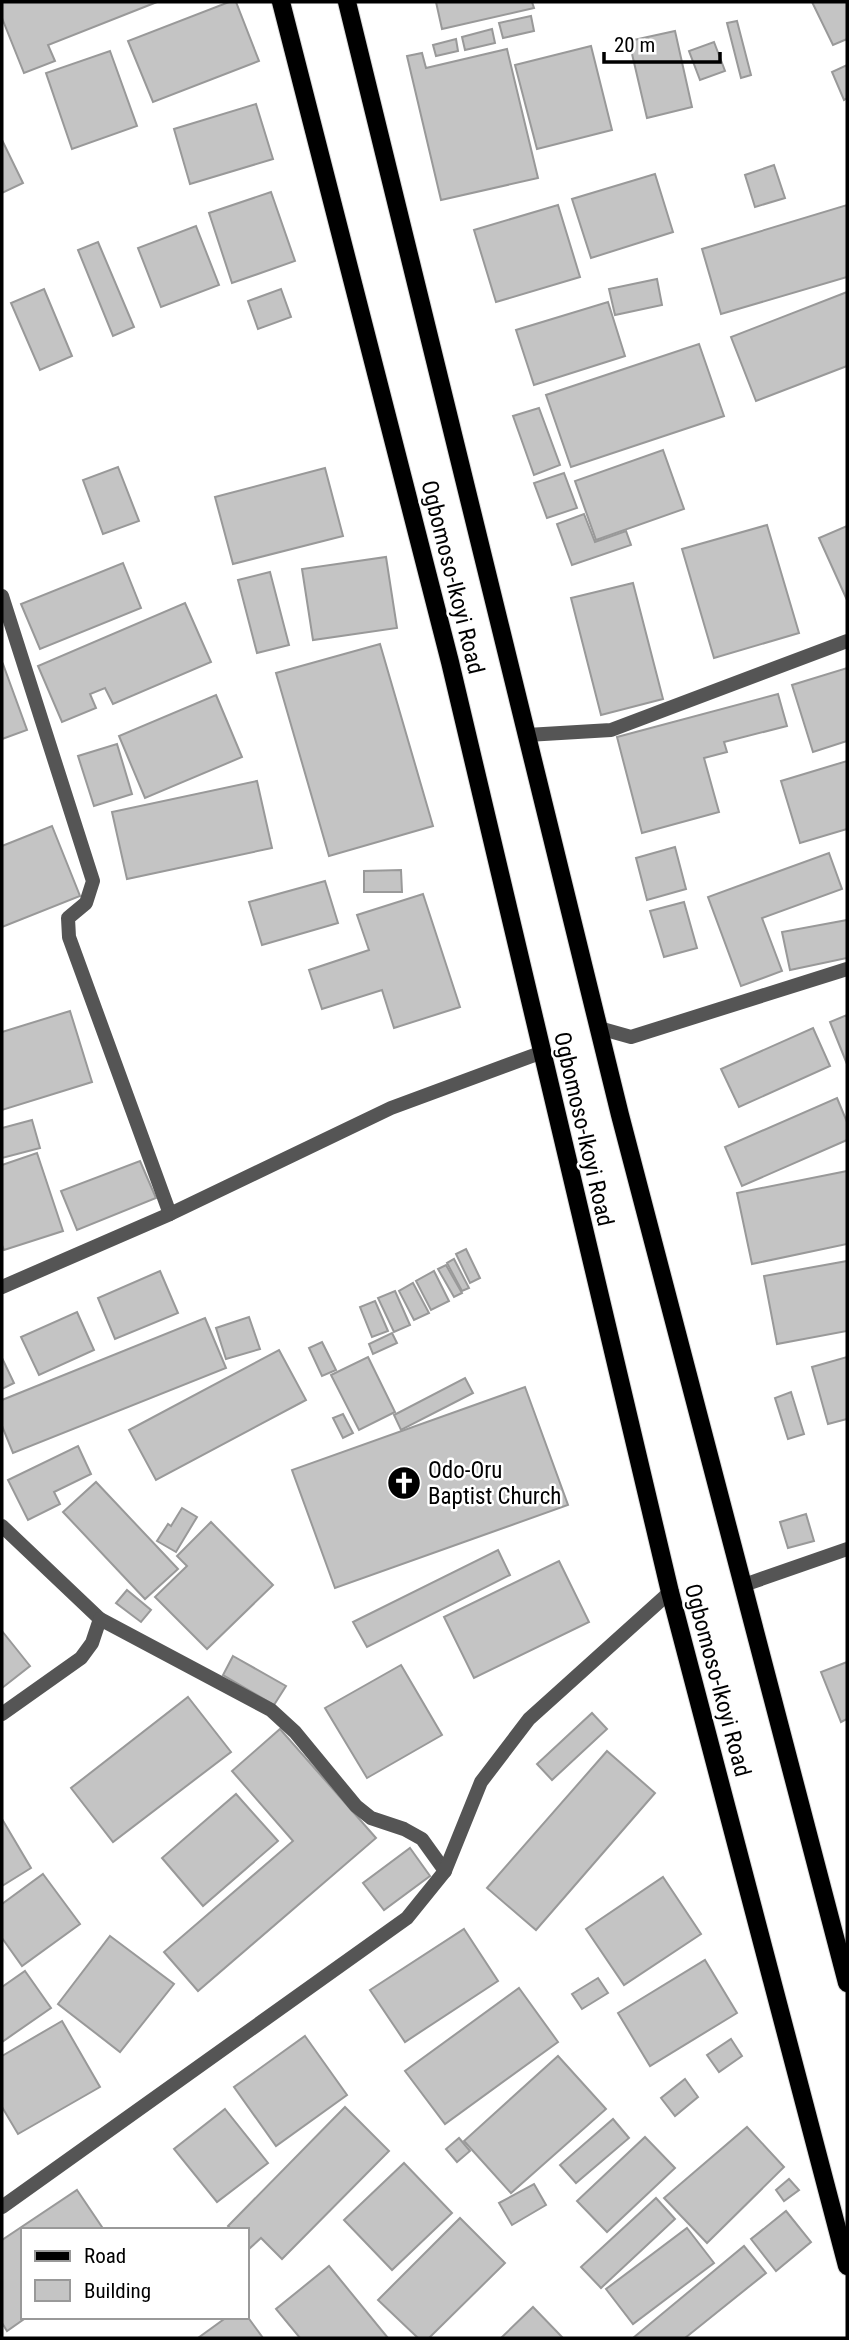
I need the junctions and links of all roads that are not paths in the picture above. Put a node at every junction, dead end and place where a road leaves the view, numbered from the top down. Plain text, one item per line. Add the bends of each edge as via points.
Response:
1 (281, 2) edge
2 (347, 2) edge
3 (2, 596) edge
4 (847, 641) edge
5 (527, 735) junction
6 (847, 969) edge
7 (599, 1028) junction
8 (540, 1053) junction
9 (170, 1214) junction
10 (2, 1287) edge
11 (2, 1526) edge
12 (847, 1549) edge
13 (744, 1585) junction
14 (670, 1592) junction
15 (100, 1619) junction
16 (2, 1714) edge
17 (445, 1871) junction
18 (847, 1983) edge
19 (2, 2207) edge
20 (847, 2266) edge

1 - 8 main road, Ogbomoso-Ikoyi Road via 450,662
2 - 5 main road, Ogbomoso-Ikoyi Road
3 - 9 street via 93,881 86,903 68,918 69,937
4 - 5 street via 611,730
5 - 7 main road, Ogbomoso-Ikoyi Road
6 - 7 street via 631,1037
7 - 13 main road, Ogbomoso-Ikoyi Road
8 - 9 street via 391,1108
8 - 14 main road, Ogbomoso-Ikoyi Road
9 - 10 street
11 - 15 street
12 - 13 street
13 - 18 main road, Ogbomoso-Ikoyi Road
14 - 17 street via 529,1719 481,1782
14 - 20 main road, Ogbomoso-Ikoyi Road
15 - 16 street via 81,1658
15 - 17 street via 271,1710 356,1806 371,1818 422,1839
17 - 19 street via 407,1918

